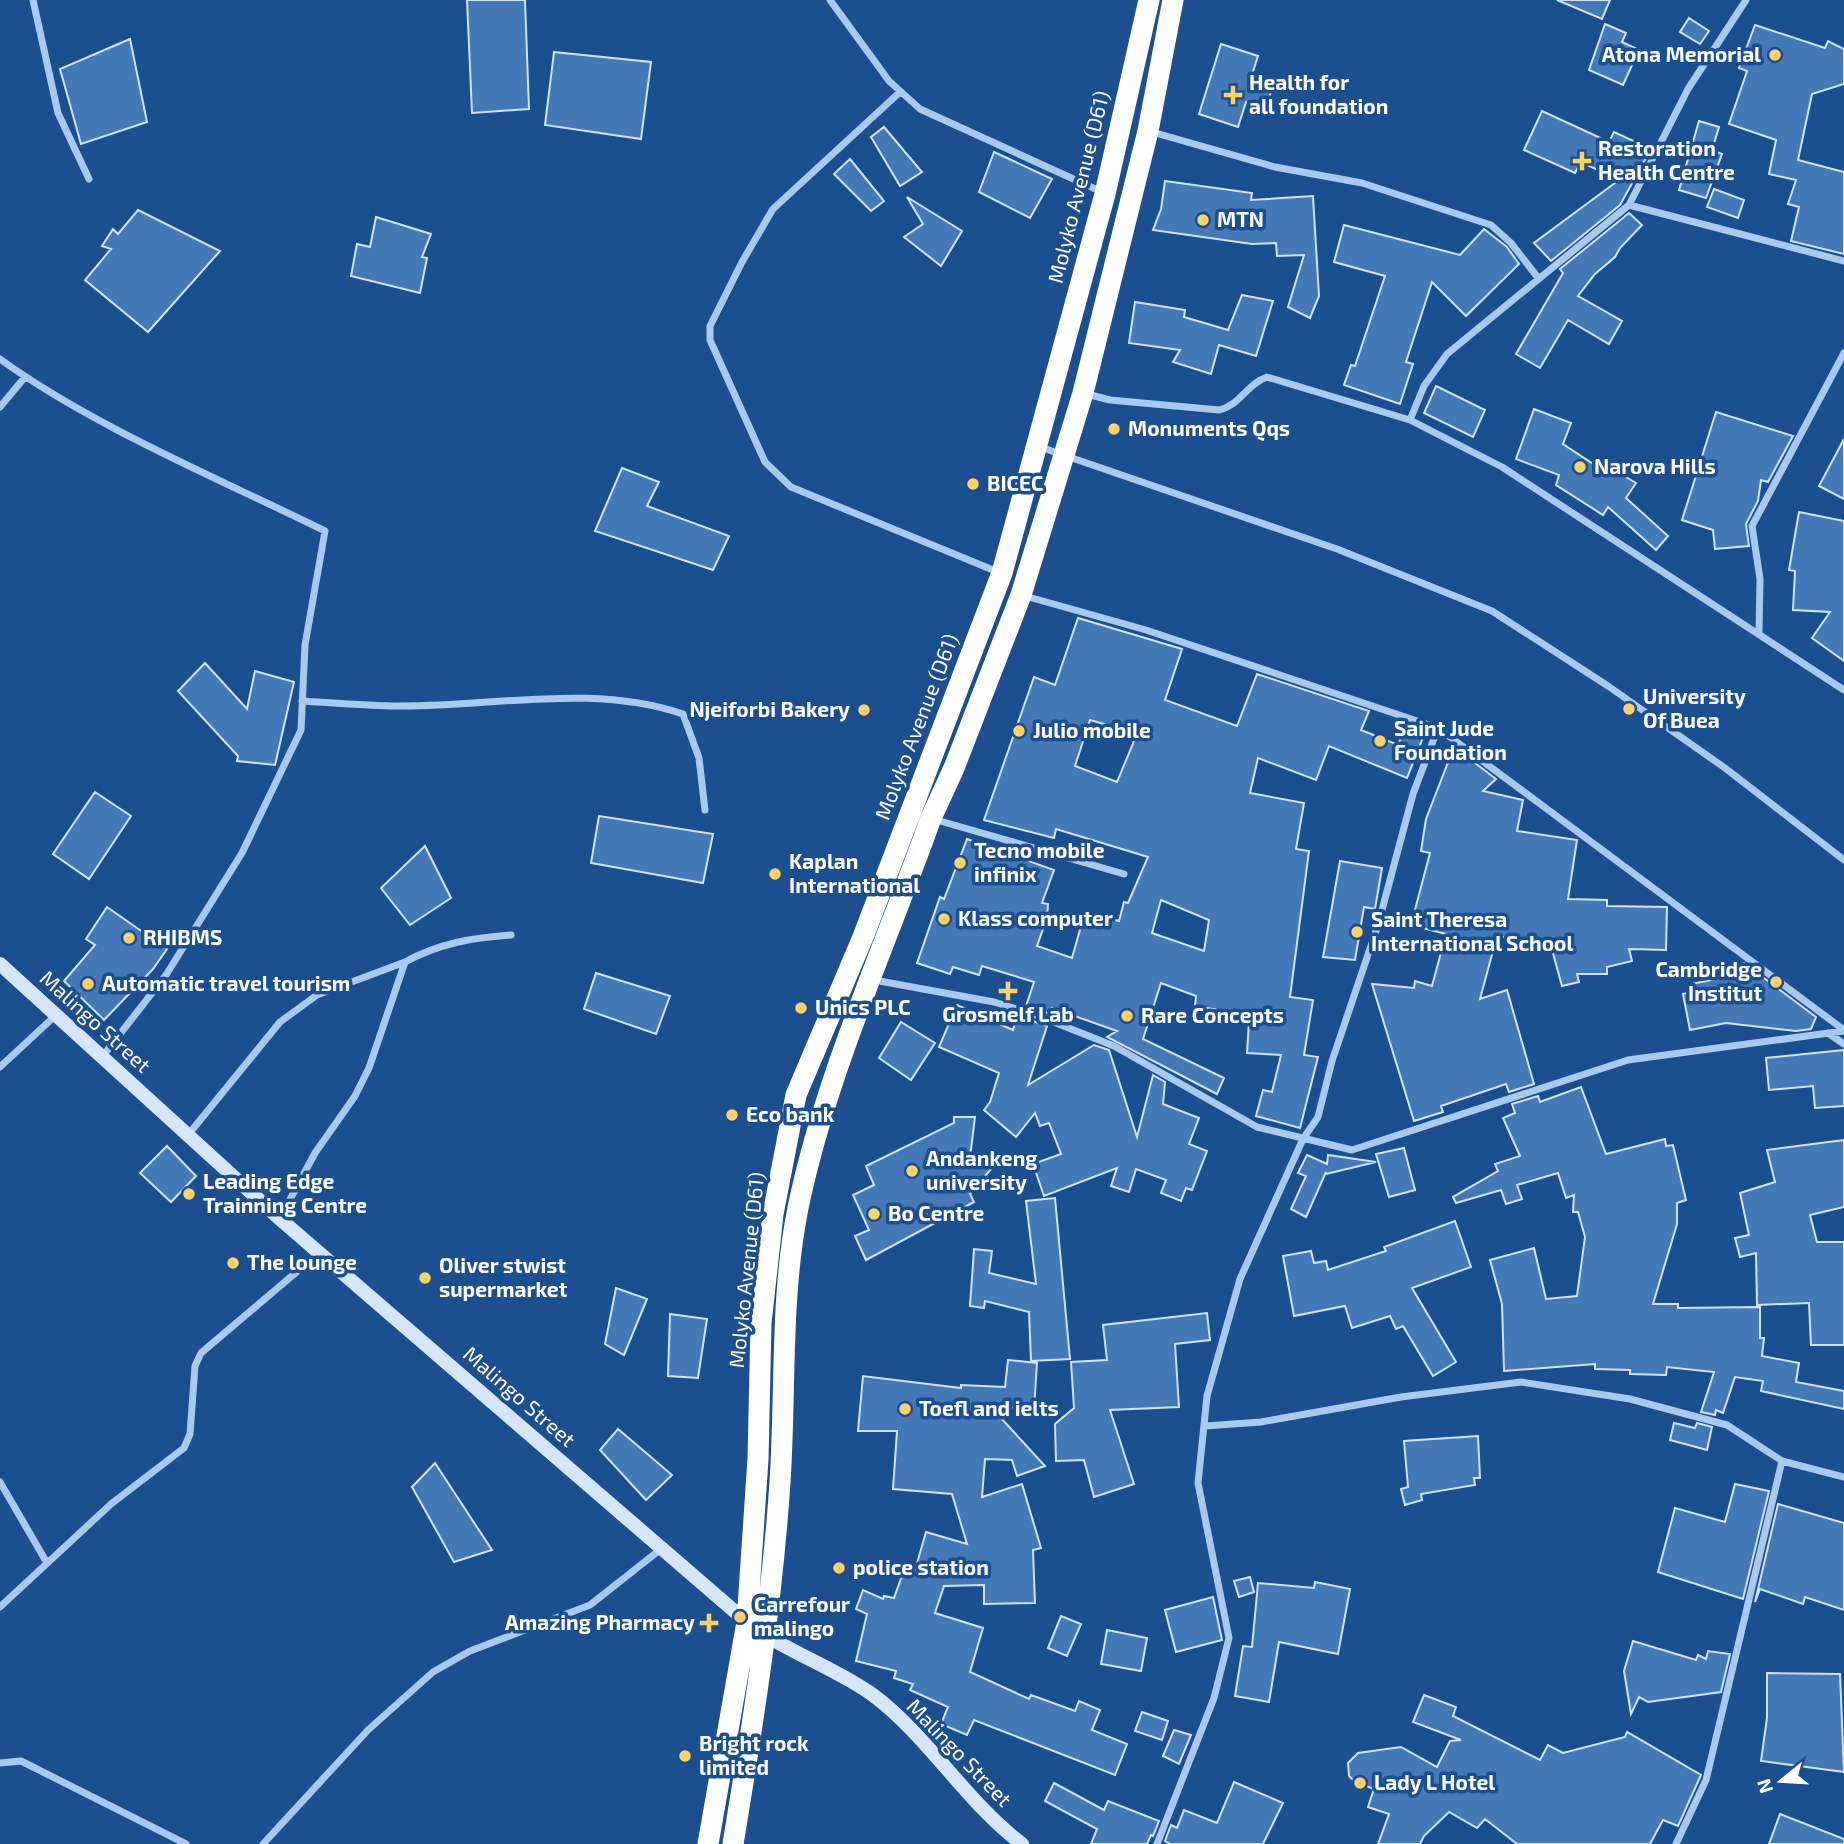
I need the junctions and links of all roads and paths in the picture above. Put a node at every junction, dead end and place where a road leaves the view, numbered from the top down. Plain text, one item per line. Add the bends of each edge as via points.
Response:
1 (33, 0) edge
2 (830, 0) edge
3 (1149, 0) edge
4 (1173, 0) edge
5 (1746, 0) edge
6 (900, 92) junction
7 (1148, 131) junction
8 (89, 179) dead end
9 (1105, 194) junction
10 (1629, 205) junction
11 (1844, 261) edge
12 (1539, 279) junction
13 (1844, 353) edge
14 (0, 359) edge
15 (26, 377) junction
16 (1083, 393) junction
17 (0, 407) edge
18 (1410, 420) junction
19 (1036, 446) junction
20 (1064, 454) junction
21 (1002, 573) junction
22 (1021, 595) junction
23 (1759, 634) junction
24 (1844, 690) edge
25 (302, 701) junction
26 (1438, 728) junction
27 (705, 810) dead end
28 (931, 818) junction
29 (1844, 860) edge
30 (1124, 874) dead end
31 (511, 935) dead end
32 (405, 962) junction
33 (0, 964) edge
34 (872, 980) junction
35 (56, 1015) junction
36 (1844, 1031) edge
37 (1828, 1033) junction
38 (1844, 1044) edge
39 (102, 1057) junction
40 (0, 1067) edge
41 (188, 1135) junction
42 (1303, 1139) junction
43 (280, 1219) junction
44 (319, 1252) junction
45 (1205, 1426) junction
46 (1782, 1461) junction
47 (1844, 1477) edge
48 (0, 1482) edge
49 (661, 1548) junction
50 (47, 1563) junction
51 (0, 1607) edge
52 (747, 1622) junction
53 (766, 1637) junction
54 (0, 1763) edge
55 (186, 1844) edge
56 (263, 1844) edge
57 (708, 1844) edge
58 (733, 1844) edge
59 (1022, 1844) edge
60 (1157, 1844) edge
61 (1676, 1844) edge

1 - 8 street via 58,113
2 - 6 street
3 - 9 highway, Molyko Avenue (D61)
4 - 7 highway, Molyko Avenue (D61)
5 - 10 street via 1688,89
6 - 9 street via 920,109
6 - 21 street via 773,209 710,326 710,340 765,462 791,487
7 - 12 street via 1275,167 1362,183 1492,225
7 - 16 highway, Molyko Avenue (D61)
9 - 19 highway, Molyko Avenue (D61)
10 - 11 street
10 - 12 street
12 - 18 street via 1447,354 1424,386
13 - 23 street via 1752,526 1760,579
14 - 15 street
15 - 17 street
15 - 25 street via 125,432 325,531 305,645
16 - 18 street via 1110,400 1219,410 1268,377
16 - 20 highway, Molyko Avenue (D61)
18 - 23 street via 1502,467
19 - 20 street
19 - 21 highway, Molyko Avenue (D61)
20 - 22 highway, Molyko Avenue (D61)
20 - 29 street via 1337,549 1492,611 1725,768
21 - 52 highway, Molyko Avenue (D61) via 863,937 796,1095 773,1214 761,1323
22 - 26 street via 1146,630
22 - 28 highway, Molyko Avenue (D61)
23 - 24 street
25 - 27 street via 400,706 514,700 643,702 682,713 699,758
25 - 39 street via 301,730 242,853 166,975
26 - 36 street
26 - 42 street via 1413,794 1318,1117
28 - 30 street
28 - 34 highway, Molyko Avenue (D61)
31 - 32 street via 468,938 431,948
32 - 41 street via 317,995 280,1022
32 - 43 street via 369,1068
33 - 35 street, Malingo Street
34 - 42 street via 994,1002 1095,1036 1257,1127
34 - 53 highway, Molyko Avenue (D61) via 820,1117 795,1229
35 - 39 street, Malingo Street
35 - 40 street
36 - 37 street
37 - 38 street
37 - 42 street via 1628,1060 1352,1150
39 - 41 street, Malingo Street
41 - 43 street, Malingo Street
42 - 45 street via 1240,1279 1207,1396
43 - 44 street, Malingo Street
44 - 49 street, Malingo Street
44 - 50 street via 201,1353 195,1366 190,1434 184,1448 111,1504
45 - 46 street via 1261,1422 1521,1382 1630,1399 1727,1424
45 - 60 street via 1198,1483 1229,1638 1214,1698
46 - 47 street
46 - 61 street via 1706,1780
48 - 50 street
49 - 52 street, Malingo Street
49 - 56 street via 590,1605 470,1651 433,1672 368,1730
50 - 51 street
52 - 53 street, Malingo Street
52 - 57 highway, Molyko Avenue (D61)
53 - 58 highway, Molyko Avenue (D61)
53 - 59 street, Malingo Street via 872,1695
54 - 55 street via 21,1760

